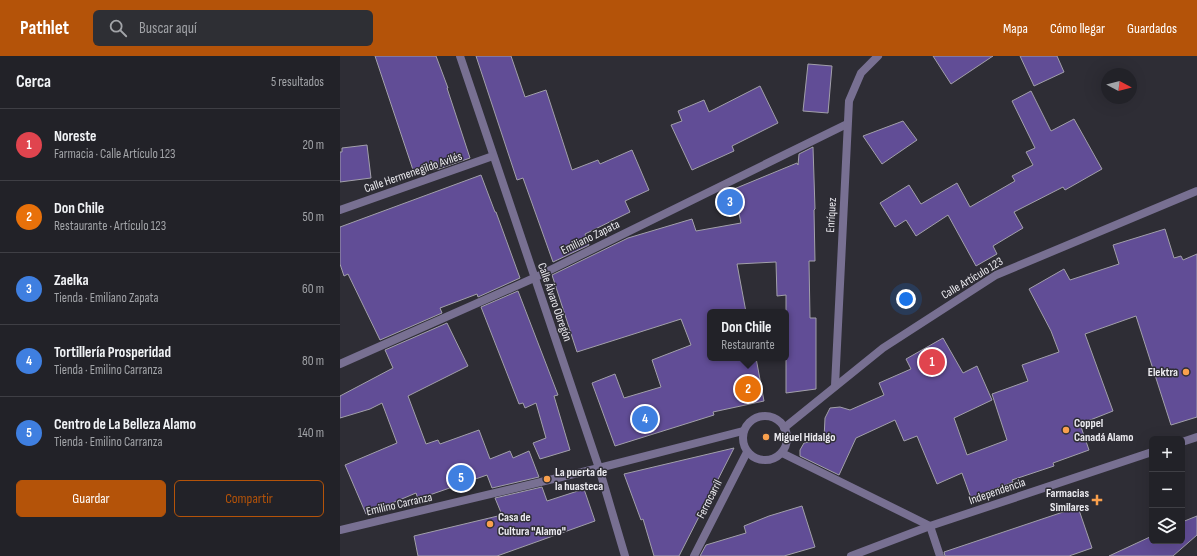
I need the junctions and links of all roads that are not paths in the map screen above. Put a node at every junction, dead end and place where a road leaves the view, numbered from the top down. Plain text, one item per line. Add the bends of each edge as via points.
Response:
1 (460, 56) edge
2 (878, 56) edge
3 (847, 124) junction
4 (493, 156) junction
5 (1197, 191) edge
6 (340, 210) edge
7 (534, 278) junction
8 (340, 364) edge
9 (835, 386) junction
10 (784, 428) junction
11 (743, 432) junction
12 (1197, 437) edge
13 (1185, 441) edge
14 (747, 452) junction
15 (782, 453) junction
16 (1149, 453) edge
17 (599, 468) junction
18 (930, 526) junction
19 (340, 530) edge
20 (624, 556) edge
21 (694, 556) edge
22 (851, 556) edge
23 (940, 556) edge

1 - 4 street, Calle Álvaro Obregón
2 - 3 street, Enríquez via 861,73 849,101
3 - 7 street, Emiliano Zapata
3 - 9 street, Enríquez
4 - 6 street, Calle Hermenegildo Avilés
4 - 7 street, Calle Álvaro Obregón
5 - 9 street, Calle Artículo 123 via 996,275 883,348
7 - 8 street, Emiliano Zapata
7 - 17 street, Calle Álvaro Obregón
9 - 10 street, Calle Artículo 123
10 - 11 street via 775,418 762,416 750,421
10 - 15 street via 787,436
11 - 14 street via 742,442
11 - 17 street, Emilino Carranza
12 - 13 street
14 - 15 street via 757,460 770,460
14 - 21 street, Ferrocarril
15 - 18 street
16 - 18 street, Independencia
17 - 19 street, Emilino Carranza
17 - 20 street, Calle Álvaro Obregón
18 - 22 street, Independencia
18 - 23 street

